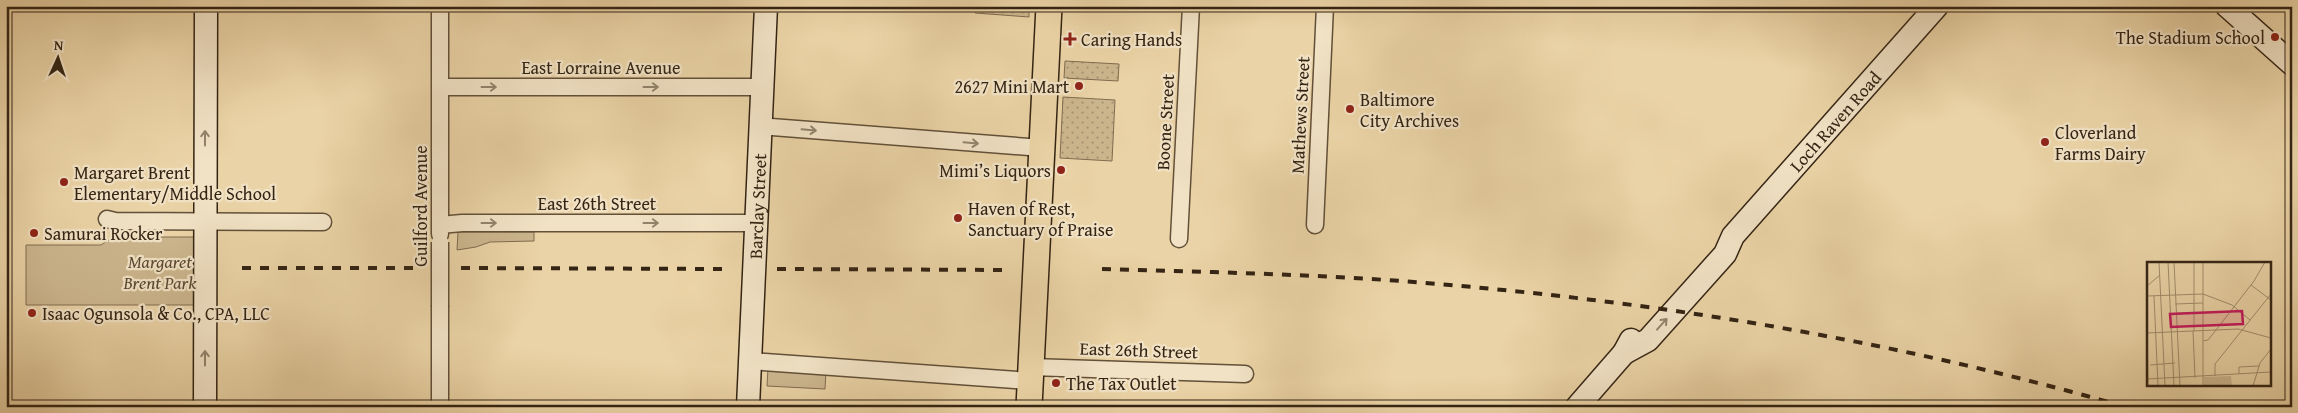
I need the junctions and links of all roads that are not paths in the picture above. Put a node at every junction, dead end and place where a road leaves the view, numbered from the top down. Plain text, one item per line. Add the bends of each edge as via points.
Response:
1 (206, 6) edge
2 (440, 6) edge
3 (766, 6) edge
4 (1049, 6) edge
5 (1191, 6) edge
6 (1325, 6) edge
7 (1937, 6) edge
8 (2227, 6) edge
9 (2292, 64) edge
10 (440, 87) junction
11 (762, 87) junction
12 (760, 126) junction
13 (1042, 148) junction
14 (107, 219) dead end
15 (205, 221) junction
16 (323, 222) dead end
17 (755, 223) junction
18 (440, 225) junction
19 (1315, 225) dead end
20 (1179, 239) dead end
21 (750, 361) junction
22 (1031, 374) junction
23 (1246, 374) dead end
24 (205, 407) edge
25 (440, 407) edge
26 (748, 407) edge
27 (1029, 407) edge
28 (1577, 407) edge

15 -> 1 main road
2 - 10 street, Guilford Avenue
3 - 11 main road, Barclay Street
4 - 13 main road
5 - 20 street, Boone Street
6 - 19 street, Mathews Street
7 - 28 main road, Loch Raven Road via 1733,236 1725,254 1648,340 1624,353
8 - 9 main road
10 -> 11 street, East Lorraine Avenue
10 - 18 street, Guilford Avenue
11 - 12 main road, Barclay Street
12 -> 13 street
12 - 17 main road, Barclay Street
13 - 22 main road
14 - 15 street
15 - 16 street
24 -> 15 main road
18 -> 17 street, East 26th Street
17 - 21 main road, Barclay Street
18 - 25 street, Guilford Avenue, bridge
21 - 22 street, East 26th Street
21 - 26 main road, Barclay Street
22 - 23 street, East 26th Street
22 - 27 main road

